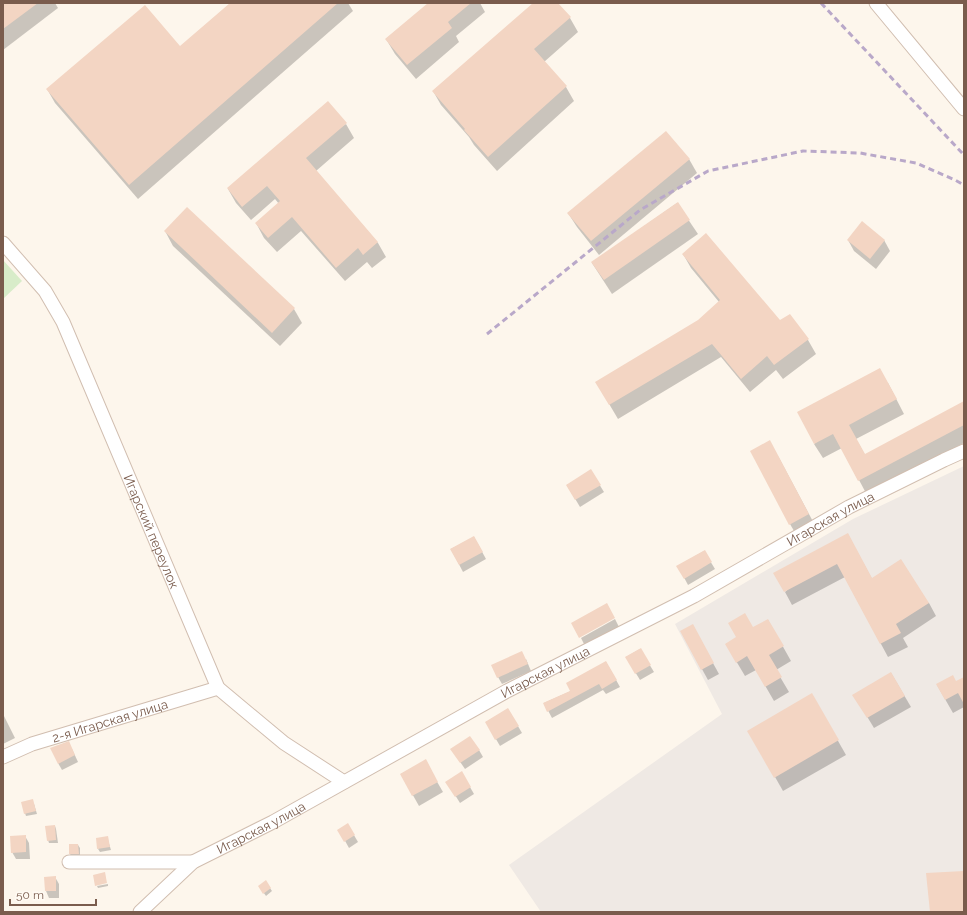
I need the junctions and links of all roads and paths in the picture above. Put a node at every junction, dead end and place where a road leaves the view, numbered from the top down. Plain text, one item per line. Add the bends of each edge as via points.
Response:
1 (876, 3) edge
2 (964, 109) edge
3 (3, 243) edge
4 (964, 451) edge
5 (218, 688) junction
6 (3, 757) edge
7 (344, 782) junction
8 (69, 862) dead end
9 (193, 862) junction
10 (140, 912) edge

1 - 2 street
3 - 5 street, Игарский переулок via 45,291 63,322
4 - 7 street, Игарская улица via 849,507 694,596 507,691
5 - 6 street, 2-я Игарская улица via 32,744
5 - 7 street, Игарский переулок via 284,743
7 - 9 street, Игарская улица via 273,822
8 - 9 street
9 - 10 street, Игарская улица

